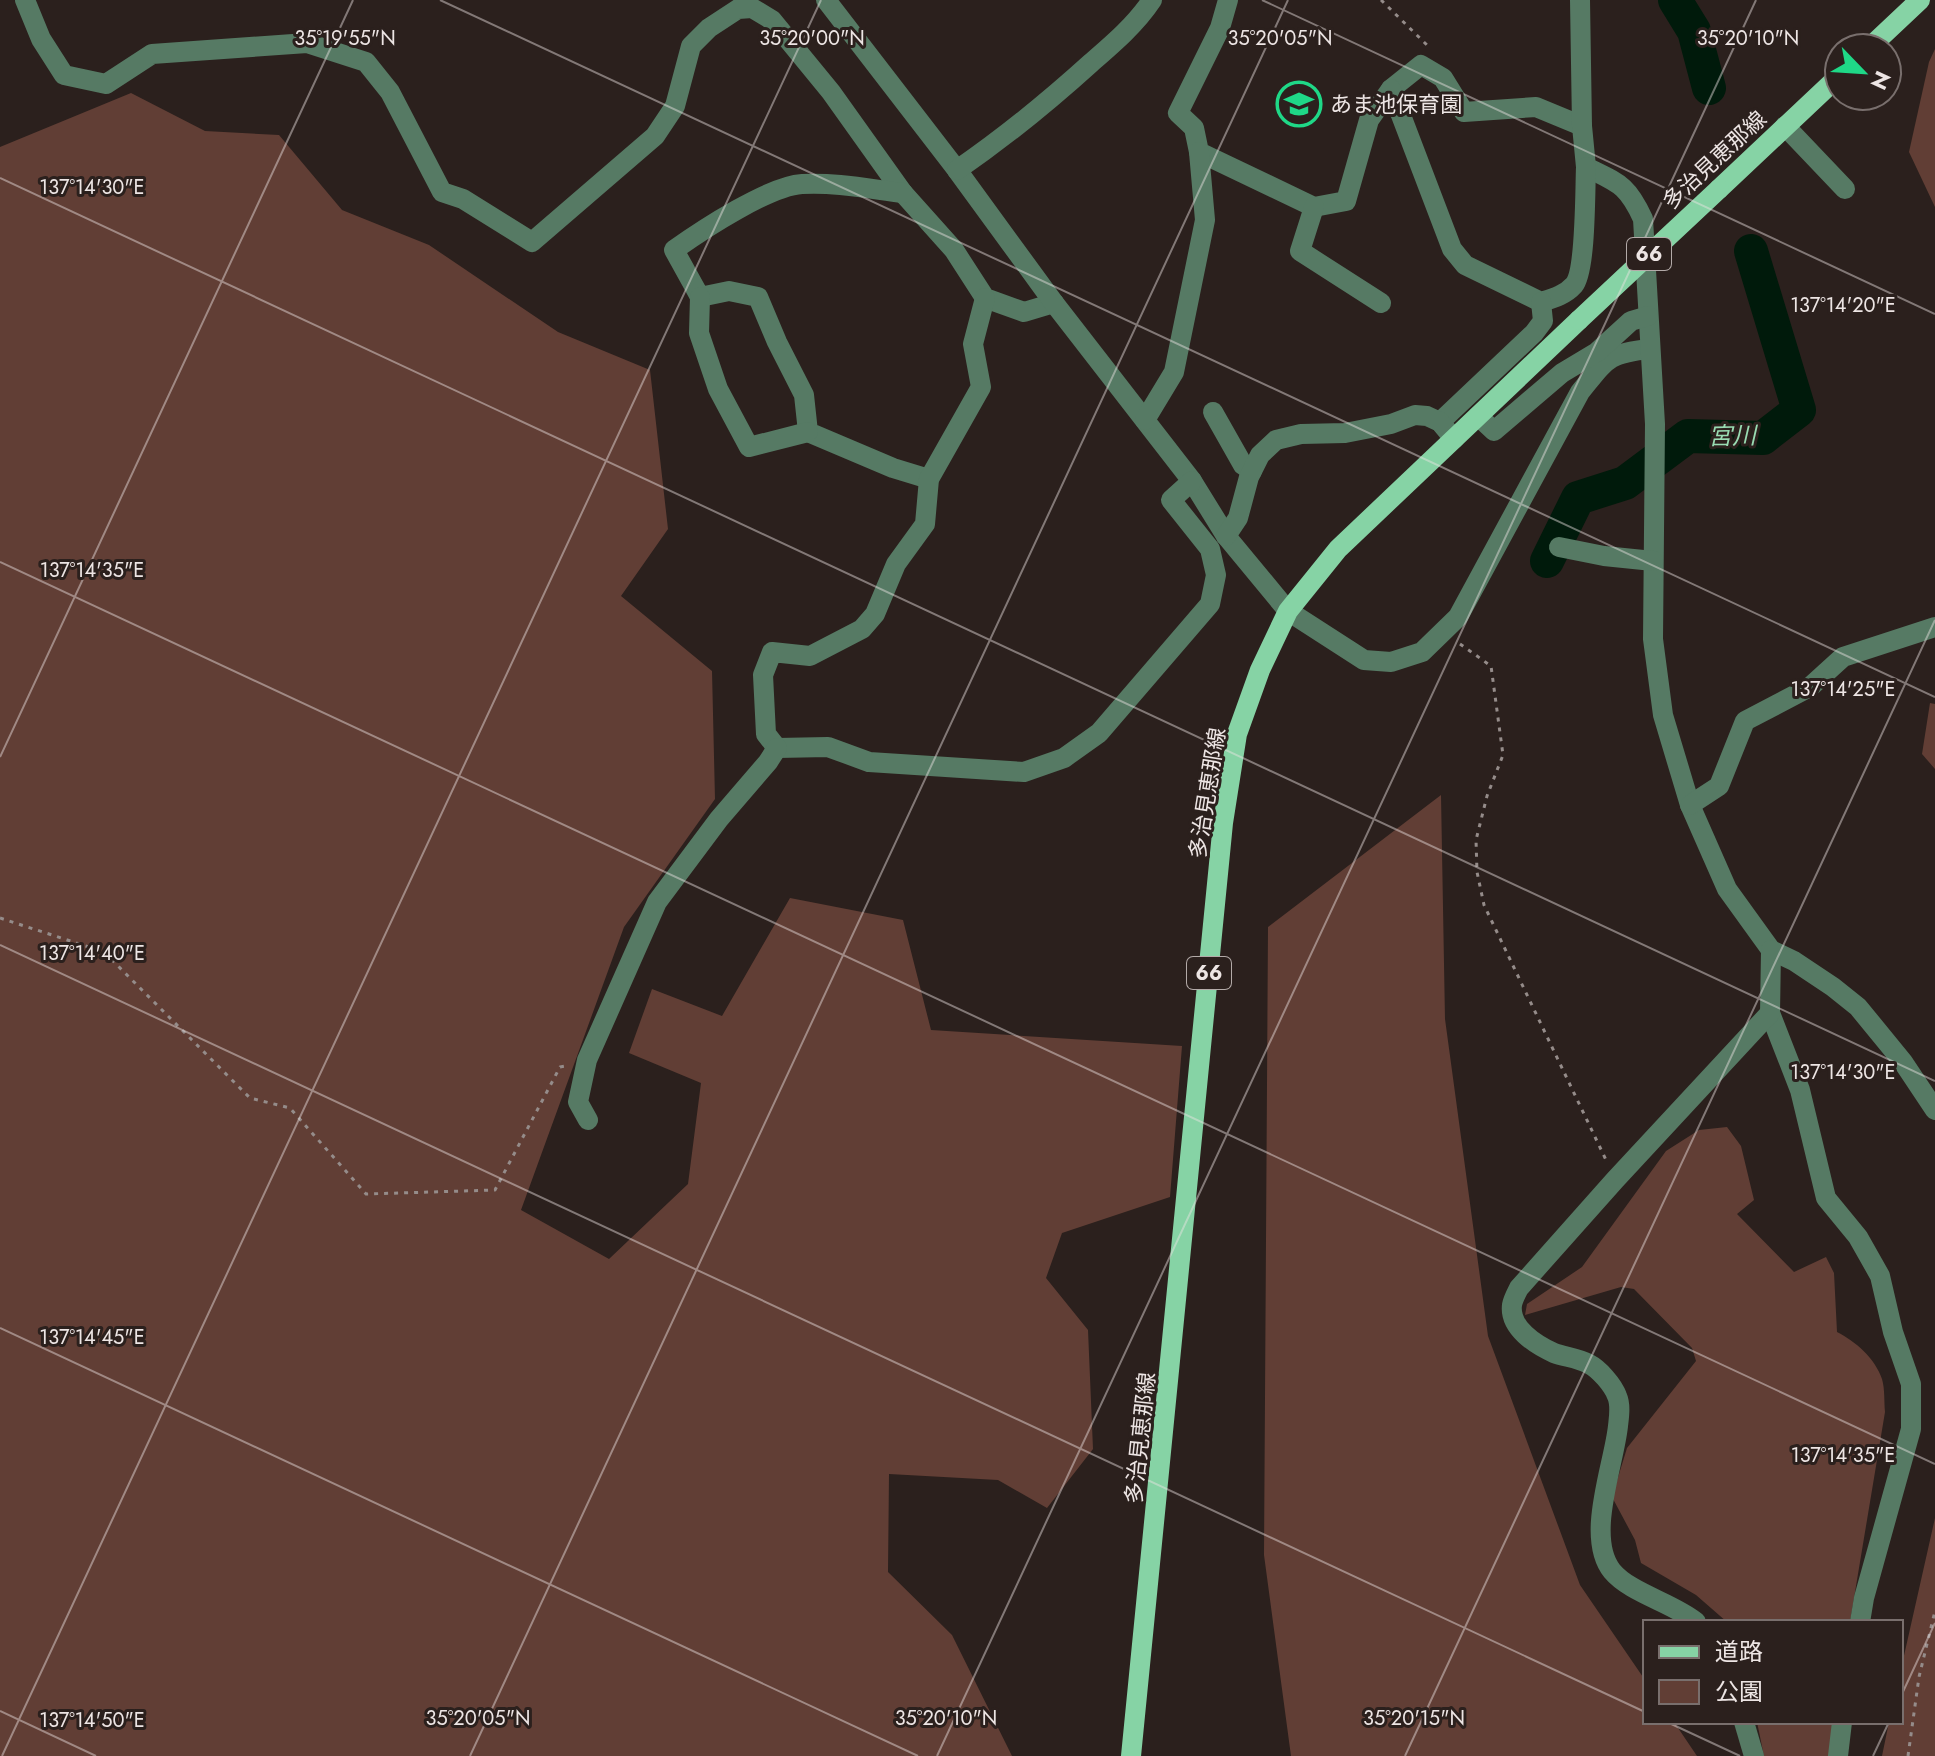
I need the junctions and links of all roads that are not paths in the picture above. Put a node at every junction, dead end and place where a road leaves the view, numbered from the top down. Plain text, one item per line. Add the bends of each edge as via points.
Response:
1 (25, 0) edge
2 (826, 0) edge
3 (1152, 0) edge
4 (1228, 0) edge
5 (1580, 0) edge
6 (1920, 0) edge
7 (1886, 32) edge
8 (1391, 89) junction
9 (1823, 91) edge
10 (1582, 126) junction
11 (1785, 126) junction
12 (1199, 152) junction
13 (1586, 167) junction
14 (957, 170) junction
15 (1845, 189) dead end
16 (903, 193) junction
17 (1314, 207) junction
18 (700, 297) junction
19 (985, 298) junction
20 (1541, 302) junction
21 (1054, 303) junction
22 (1381, 303) dead end
23 (1648, 316) junction
24 (1650, 349) junction
25 (1213, 412) dead end
26 (1478, 416) junction
27 (1145, 420) junction
28 (1440, 422) junction
29 (808, 432) junction
30 (1454, 439) junction
31 (1252, 471) junction
32 (929, 479) junction
33 (1192, 481) junction
34 (1226, 536) junction
35 (1559, 547) dead end
36 (1653, 561) junction
37 (1288, 611) junction
38 (1935, 627) edge
39 (777, 748) junction
40 (1690, 805) junction
41 (1771, 950) junction
42 (1770, 1013) junction
43 (1935, 1110) edge
44 (588, 1120) dead end
45 (1693, 1620) edge
46 (1860, 1620) edge
47 (1745, 1724) edge
48 (1842, 1724) edge
49 (1131, 1756) edge
50 (1754, 1756) edge
51 (1838, 1756) edge

1 - 16 street via 64,75 106,84 152,54 307,43 366,62 390,92 442,192 463,199 532,242 655,136 675,106 691,46 738,9 752,8 772,20 831,92
2 - 14 street
3 - 14 street via 1072,80
4 - 12 street via 1220,28 1178,113 1194,128
5 - 10 street
6 - 7 main road
8 - 10 street via 1421,65 1443,78 1464,112 1536,107
8 - 17 street via 1369,120 1346,201
8 - 20 street via 1452,249 1465,265
9 - 11 main road, 多治見恵那線 / 66
10 - 13 street
11 - 15 street
11 - 26 main road, 多治見恵那線 / 66, bridge
12 - 17 street
12 - 27 street via 1205,220 1174,372
13 - 20 street via 1577,283
13 - 23 street via 1619,184 1633,197 1643,219
14 - 21 street
16 - 18 street via 800,184 768,195 674,250
16 - 19 street via 954,250
17 - 22 street via 1300,251
18 - 29 street via 729,291 758,297 804,395
18 - 29 street via 699,333 718,389 749,447
19 - 21 street via 1024,312
19 - 32 street via 973,344 981,387
20 - 28 street via 1543,321 1534,333
21 - 27 street
23 - 24 street
23 - 26 street via 1631,321 1494,431
24 - 36 street
24 - 37 street via 1615,355 1580,392 1458,617 1422,652 1391,662 1364,660
25 - 31 street via 1243,465
26 - 30 main road, 多治見恵那線 / 66
27 - 33 street
28 - 30 street
28 - 31 street via 1415,415 1345,433 1276,440
29 - 32 street
30 - 37 main road, 多治見恵那線 / 66 via 1338,549
31 - 34 street via 1238,518
32 - 39 street via 925,524 896,564 875,614 862,629 810,656 772,652 763,675 766,734
33 - 34 street
33 - 39 street via 1171,500 1210,549 1216,575 1210,604 1099,733 1064,758 1024,772 869,762 828,747
34 - 37 street
35 - 36 street
36 - 40 street via 1657,678
37 - 49 main road, 多治見恵那線 / 66 via 1237,734 1223,823
38 - 40 street via 1843,657 1810,687 1745,721 1719,786
39 - 44 street via 657,902 586,1063 578,1102
40 - 41 street via 1727,889
41 - 42 street
41 - 43 street via 1858,1007
42 - 45 street via 1615,1180 1519,1288 1512,1303 1518,1328 1554,1353 1593,1366 1618,1398 1620,1414 1602,1516 1601,1541 1610,1569
42 - 46 street via 1800,1090 1826,1198 1858,1237 1880,1276 1911,1384 1911,1429
47 - 50 street
48 - 51 street

